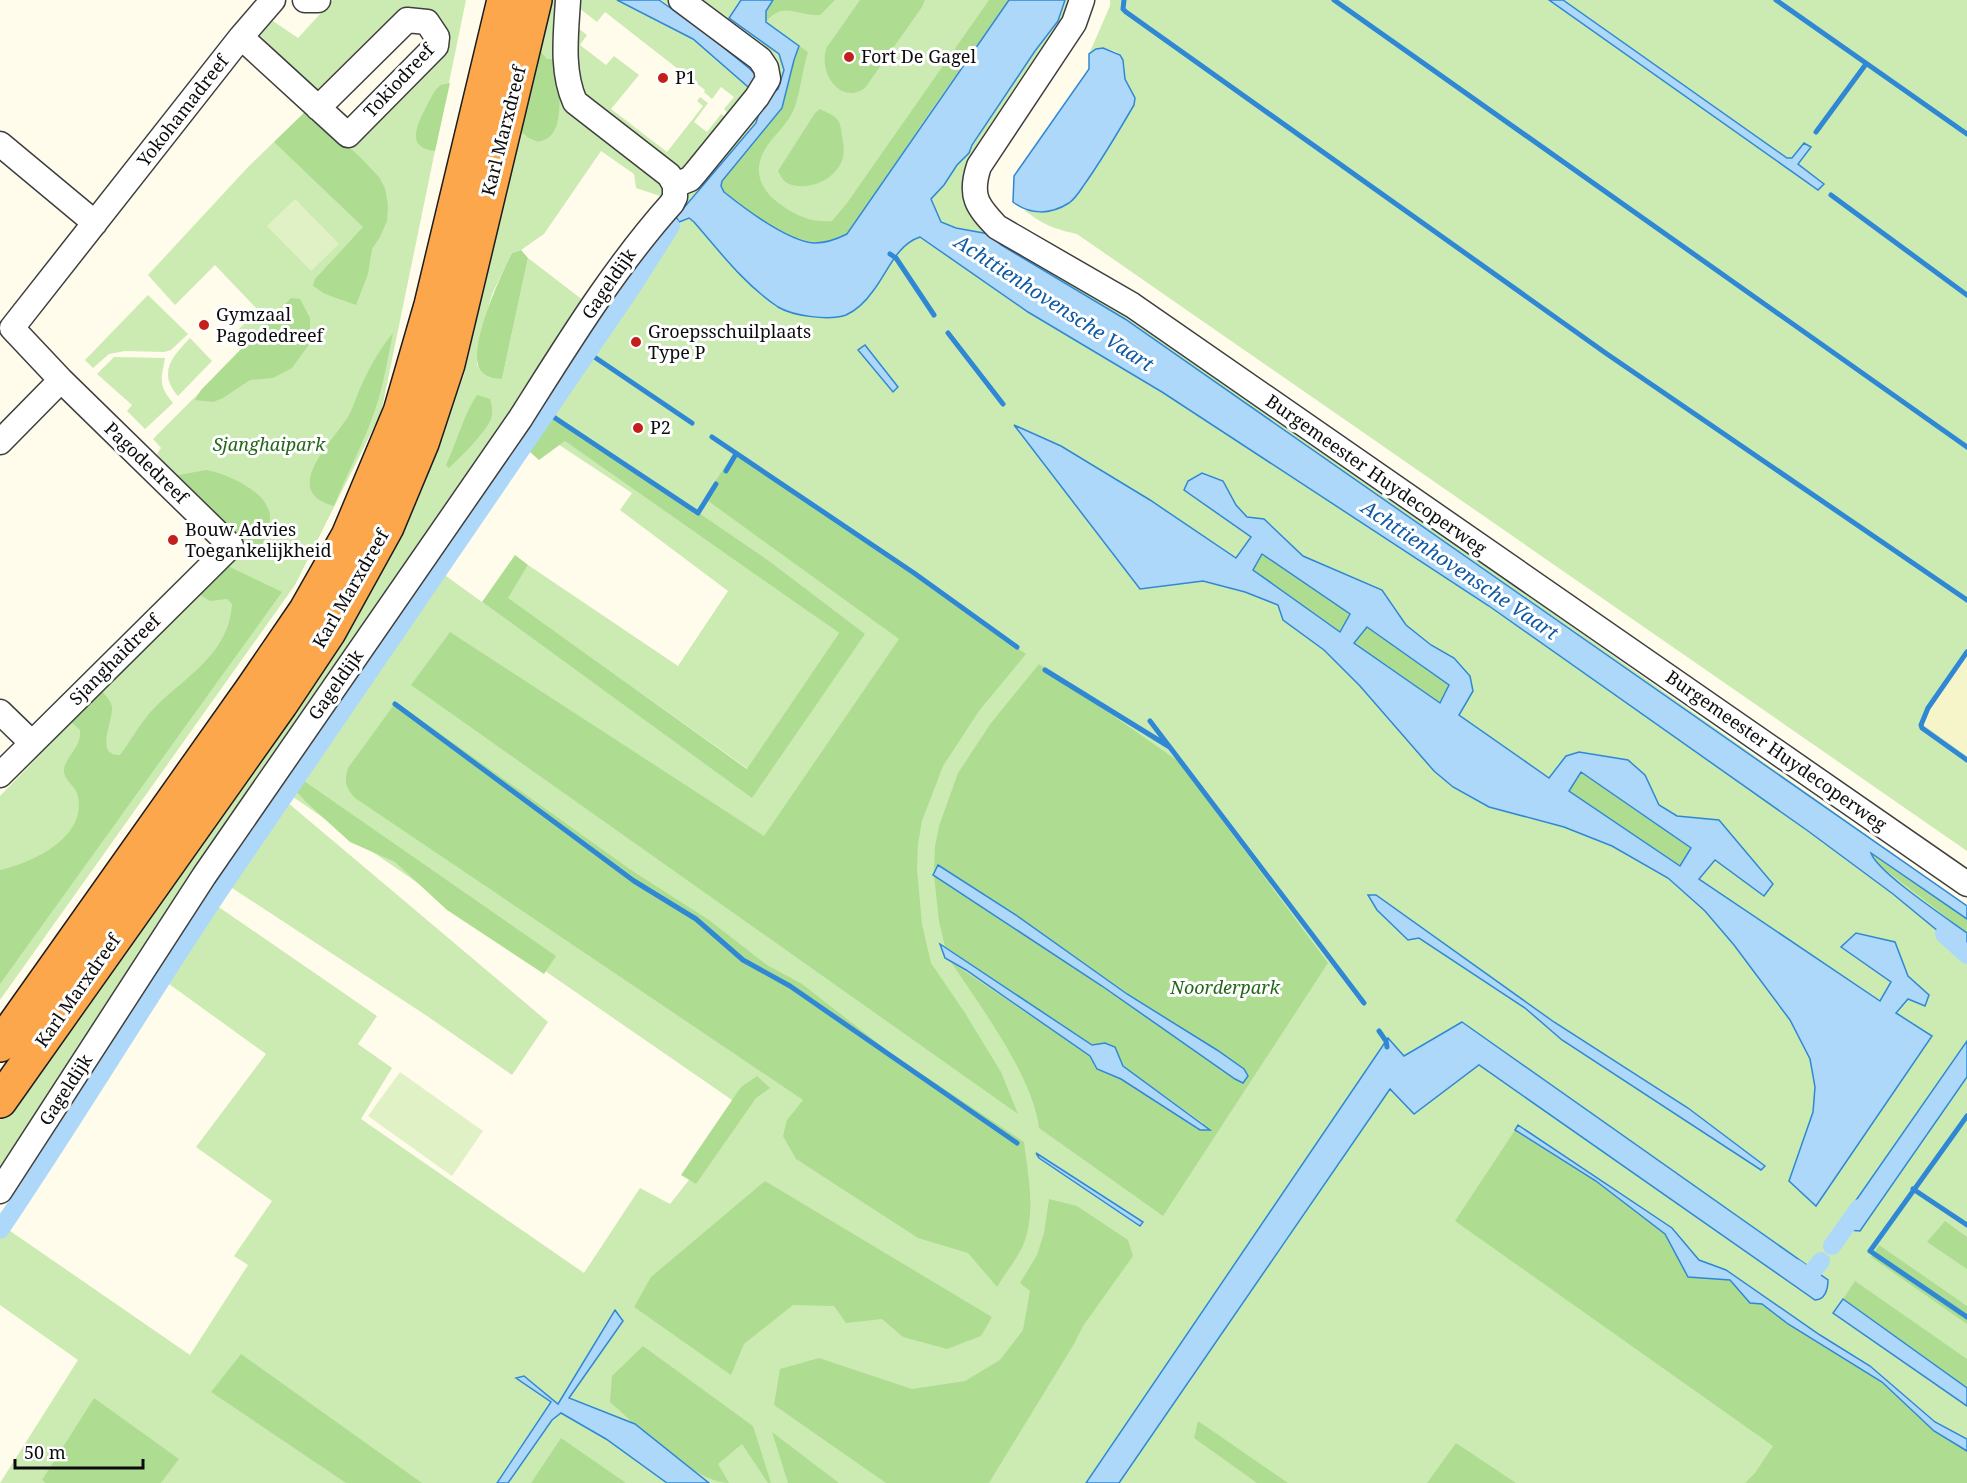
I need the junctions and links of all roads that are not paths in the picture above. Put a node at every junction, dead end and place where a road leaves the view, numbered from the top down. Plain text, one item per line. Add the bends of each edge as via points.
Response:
1 (273, 0) edge
2 (305, 0) edge
3 (318, 0) edge
4 (504, 0) edge
5 (535, 0) edge
6 (568, 0) edge
7 (681, 0) edge
8 (1082, 0) edge
9 (241, 38) junction
10 (318, 108) junction
11 (0, 144) edge
12 (675, 185) junction
13 (95, 223) junction
14 (61, 380) junction
15 (0, 442) edge
16 (231, 546) joint
17 (0, 712) edge
18 (32, 743) junction
19 (0, 775) edge
20 (1967, 885) edge
21 (0, 1045) edge
22 (0, 1101) edge
23 (0, 1191) edge

1 - 9 street, Yokohamadreef
2 - 3 street
4 - 21 highway, Karl Marxdreef via 422,337 400,412 348,536 306,610 252,689
5 - 22 highway, Karl Marxdreef via 448,364 422,443 387,527 329,632 281,704
6 - 12 street via 566,55 569,89 575,102 669,175
7 - 12 street via 760,59 766,68 762,88 690,179
8 - 20 street, Burgemeester Huydecoperweg via 1074,23 979,166 976,199 997,227 1132,305
9 - 10 street, Tokiodreef
9 - 13 street, Yokohamadreef
10 - 10 street, Tokiodreef via 348,135 436,46 437,37 427,22 407,20
11 - 13 street
12 - 23 street, Gageldijk via 672,203 630,253 204,876
13 - 14 street, Pagodedreef via 12,328
14 - 15 street
14 - 16 street, Pagodedreef
16 - 18 street, Sjanghaidreef
17 - 18 street
18 - 19 street, Sjanghaidreef

